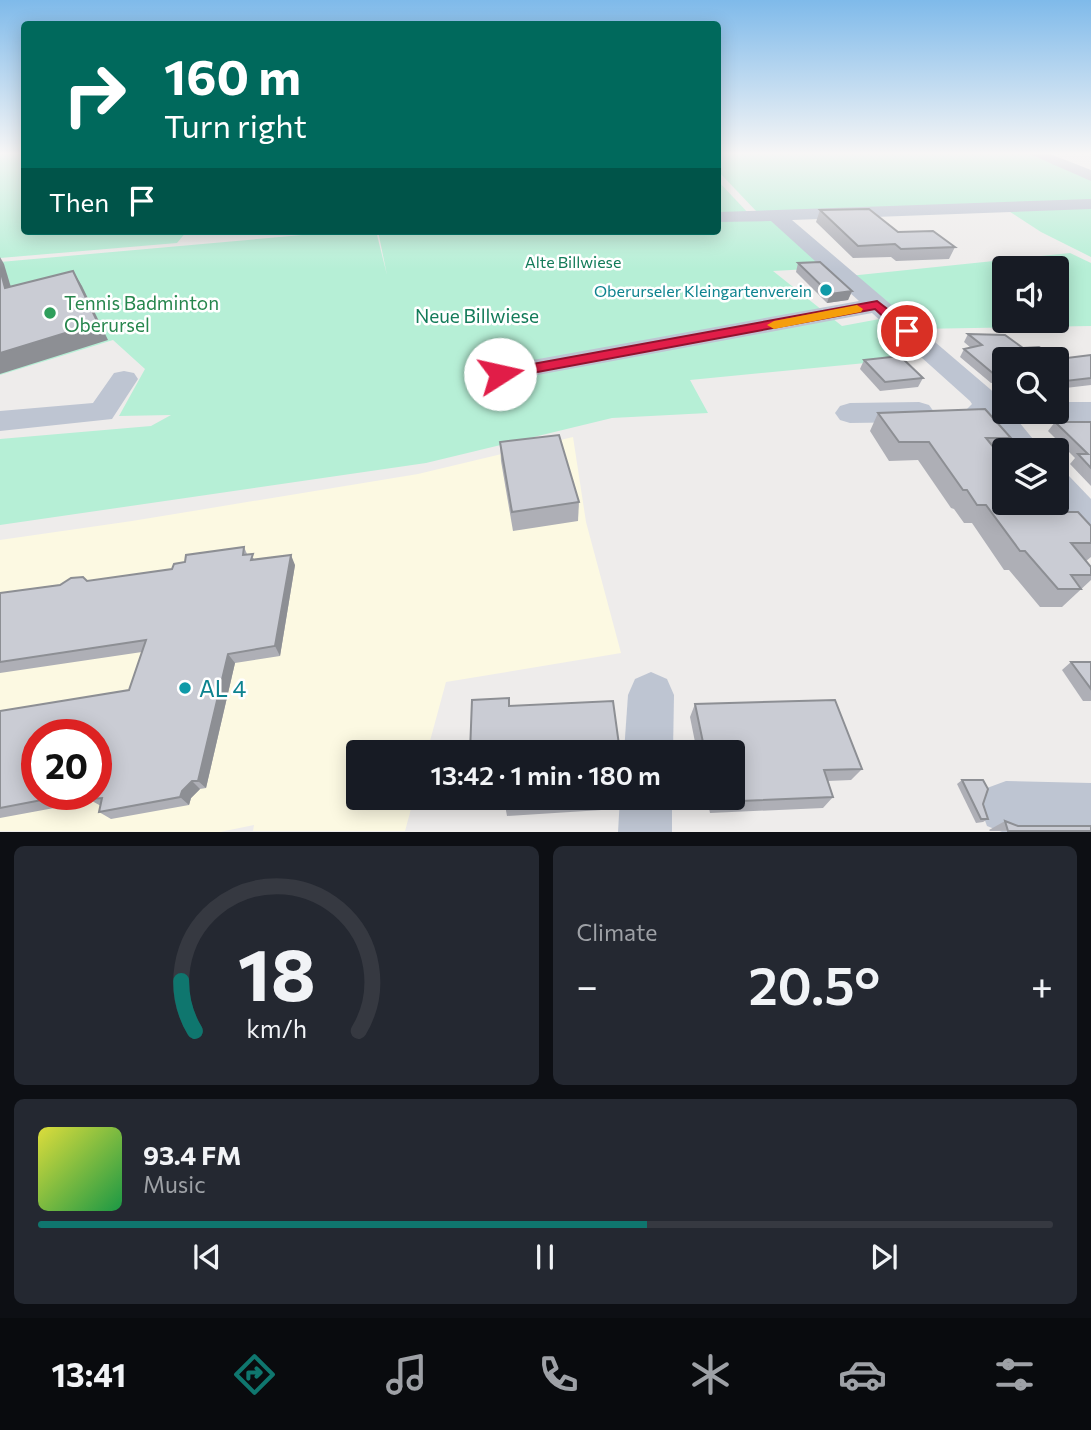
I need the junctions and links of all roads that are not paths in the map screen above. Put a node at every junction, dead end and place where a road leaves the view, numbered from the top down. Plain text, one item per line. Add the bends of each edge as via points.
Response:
1 (1091, 204) edge
2 (775, 215) junction
3 (721, 217) edge
4 (877, 305) junction
5 (500, 374) dead end
6 (124, 379) dead end
7 (992, 411) joint
8 (1069, 412) edge
9 (1091, 412) edge
10 (850, 413) dead end
11 (0, 421) edge
12 (1003, 424) edge
13 (1016, 438) edge
14 (1069, 498) edge
15 (1091, 523) edge
16 (651, 695) dead end
17 (649, 740) edge
18 (1006, 807) dead end
19 (1091, 809) edge
20 (646, 810) edge
21 (645, 831) edge

1 - 2 street
2 - 3 street
2 - 4 street
4 - 5 street
4 - 7 street via 980,395
6 - 11 street via 102,411
7 - 10 street
8 - 9 street
12 - 13 street
14 - 15 street
16 - 17 street
18 - 19 street
20 - 21 street

